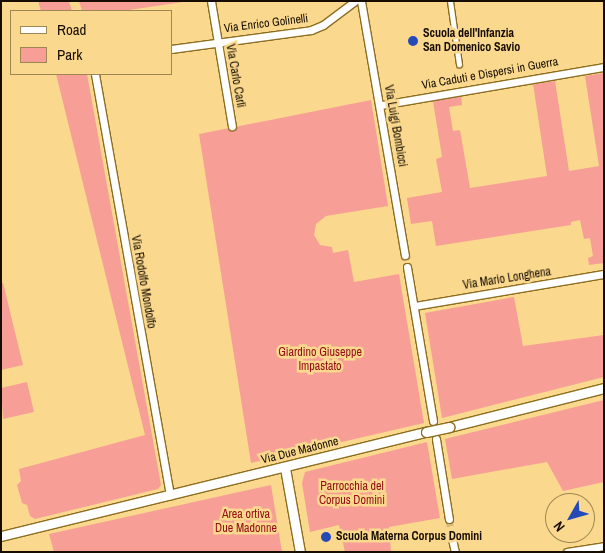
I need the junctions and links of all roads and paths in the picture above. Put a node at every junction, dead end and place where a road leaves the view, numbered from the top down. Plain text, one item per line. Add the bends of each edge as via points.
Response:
1 (210, 1) edge
2 (355, 1) edge
3 (361, 1) edge
4 (450, 1) edge
5 (217, 41) junction
6 (172, 49) edge
7 (459, 64) dead end
8 (604, 66) edge
9 (94, 75) edge
10 (381, 106) junction
11 (232, 126) dead end
12 (405, 255) dead end
13 (407, 267) dead end
14 (604, 274) edge
15 (414, 306) junction
16 (604, 388) edge
17 (433, 421) dead end
18 (436, 439) dead end
19 (285, 468) junction
20 (170, 495) junction
21 (449, 519) tunnel mouth
22 (1, 536) edge
23 (452, 539) tunnel mouth
24 (604, 546) edge
25 (300, 552) edge
26 (455, 552) edge
27 (567, 552) edge

1 - 5 street, Via Carlo Carli
2 - 5 street, Via Enrico Golinelli via 317,28
3 - 10 street, Via Luigi Bombicci
4 - 7 street
5 - 6 street, Via Enrico Golinelli
5 - 11 street, Via Carlo Carli
8 - 10 street, Via Caduti e Dispersi in Guerra
9 - 20 street, Via Rodolfo Mondolfo
10 - 12 street, Via Luigi Bombicci
13 - 15 street
14 - 15 street, Via Mario Longhena
15 - 17 street
16 - 19 main road, Via Due Madonne, bridge
18 - 21 street
19 - 20 main road, Via Due Madonne
19 - 25 main road
20 - 22 main road, Via Due Madonne
23 - 26 street
24 - 27 street

